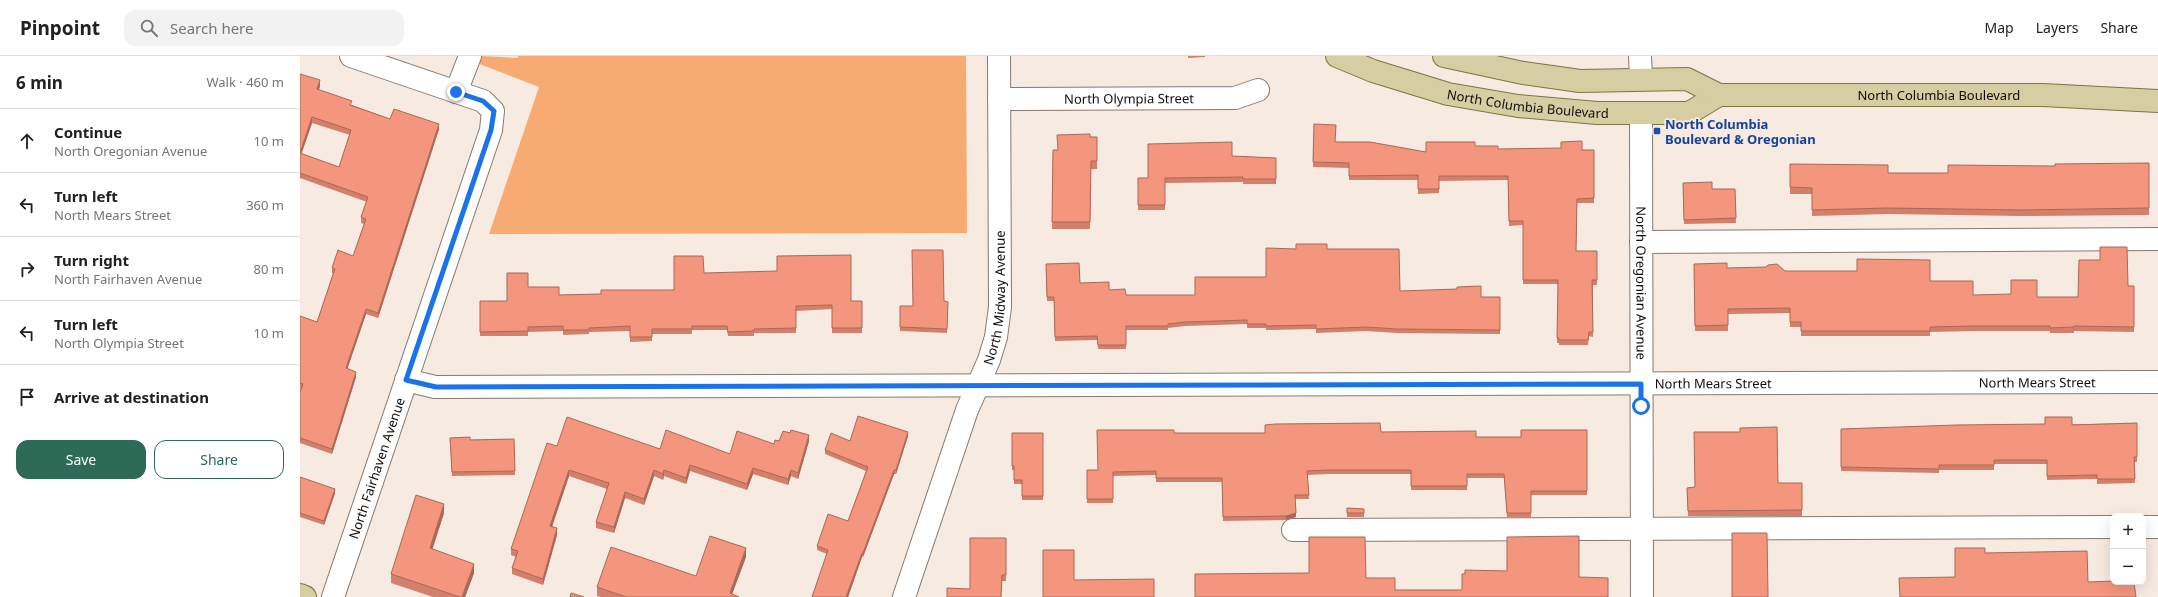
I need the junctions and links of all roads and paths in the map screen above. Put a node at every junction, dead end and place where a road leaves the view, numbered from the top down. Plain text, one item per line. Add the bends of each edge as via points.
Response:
1 (351, 56) edge
2 (470, 56) edge
3 (999, 56) edge
4 (1337, 56) edge
5 (1444, 56) edge
6 (1640, 56) edge
7 (1641, 79) junction
8 (1258, 90) dead end
9 (456, 92) junction
10 (1720, 95) junction
11 (999, 99) junction
12 (2158, 101) edge
13 (1642, 113) junction
14 (2158, 239) edge
15 (1641, 242) junction
16 (406, 380) junction
17 (2158, 382) edge
18 (1641, 384) junction
19 (977, 386) junction
20 (2110, 527) edge
21 (2146, 527) edge
22 (2158, 527) edge
23 (1642, 528) junction
24 (1293, 530) dead end
25 (300, 595) edge
26 (305, 597) edge
27 (332, 597) edge
28 (904, 597) edge
29 (1642, 597) edge

1 - 9 street
2 - 9 street
3 - 11 street, North Midway Avenue
4 - 13 main road, North Columbia Boulevard via 1373,71 1448,94 1518,106 1590,113
5 - 7 main road, North Columbia Boulevard via 1473,64 1580,81
6 - 7 street
7 - 10 main road, North Columbia Boulevard via 1687,79
8 - 11 street, North Olympia Street via 1235,98
9 - 16 street, North Fairhaven Avenue via 483,101 494,111 491,130
10 - 12 main road, North Columbia Boulevard via 2043,95
10 - 13 main road, North Columbia Boulevard via 1688,113
11 - 19 street, North Midway Avenue via 1000,307 996,338
13 - 15 street, North Oregonian Avenue
14 - 15 street
15 - 18 street, North Oregonian Avenue
16 - 19 street, North Mears Street via 436,387
16 - 27 street, North Fairhaven Avenue
17 - 18 street, North Mears Street
18 - 19 street, North Mears Street
18 - 23 street, North Oregonian Avenue
19 - 28 street, North Midway Avenue
20 - 23 street
21 - 22 street
23 - 24 street
23 - 29 street, North Oregonian Avenue
25 - 26 main road

